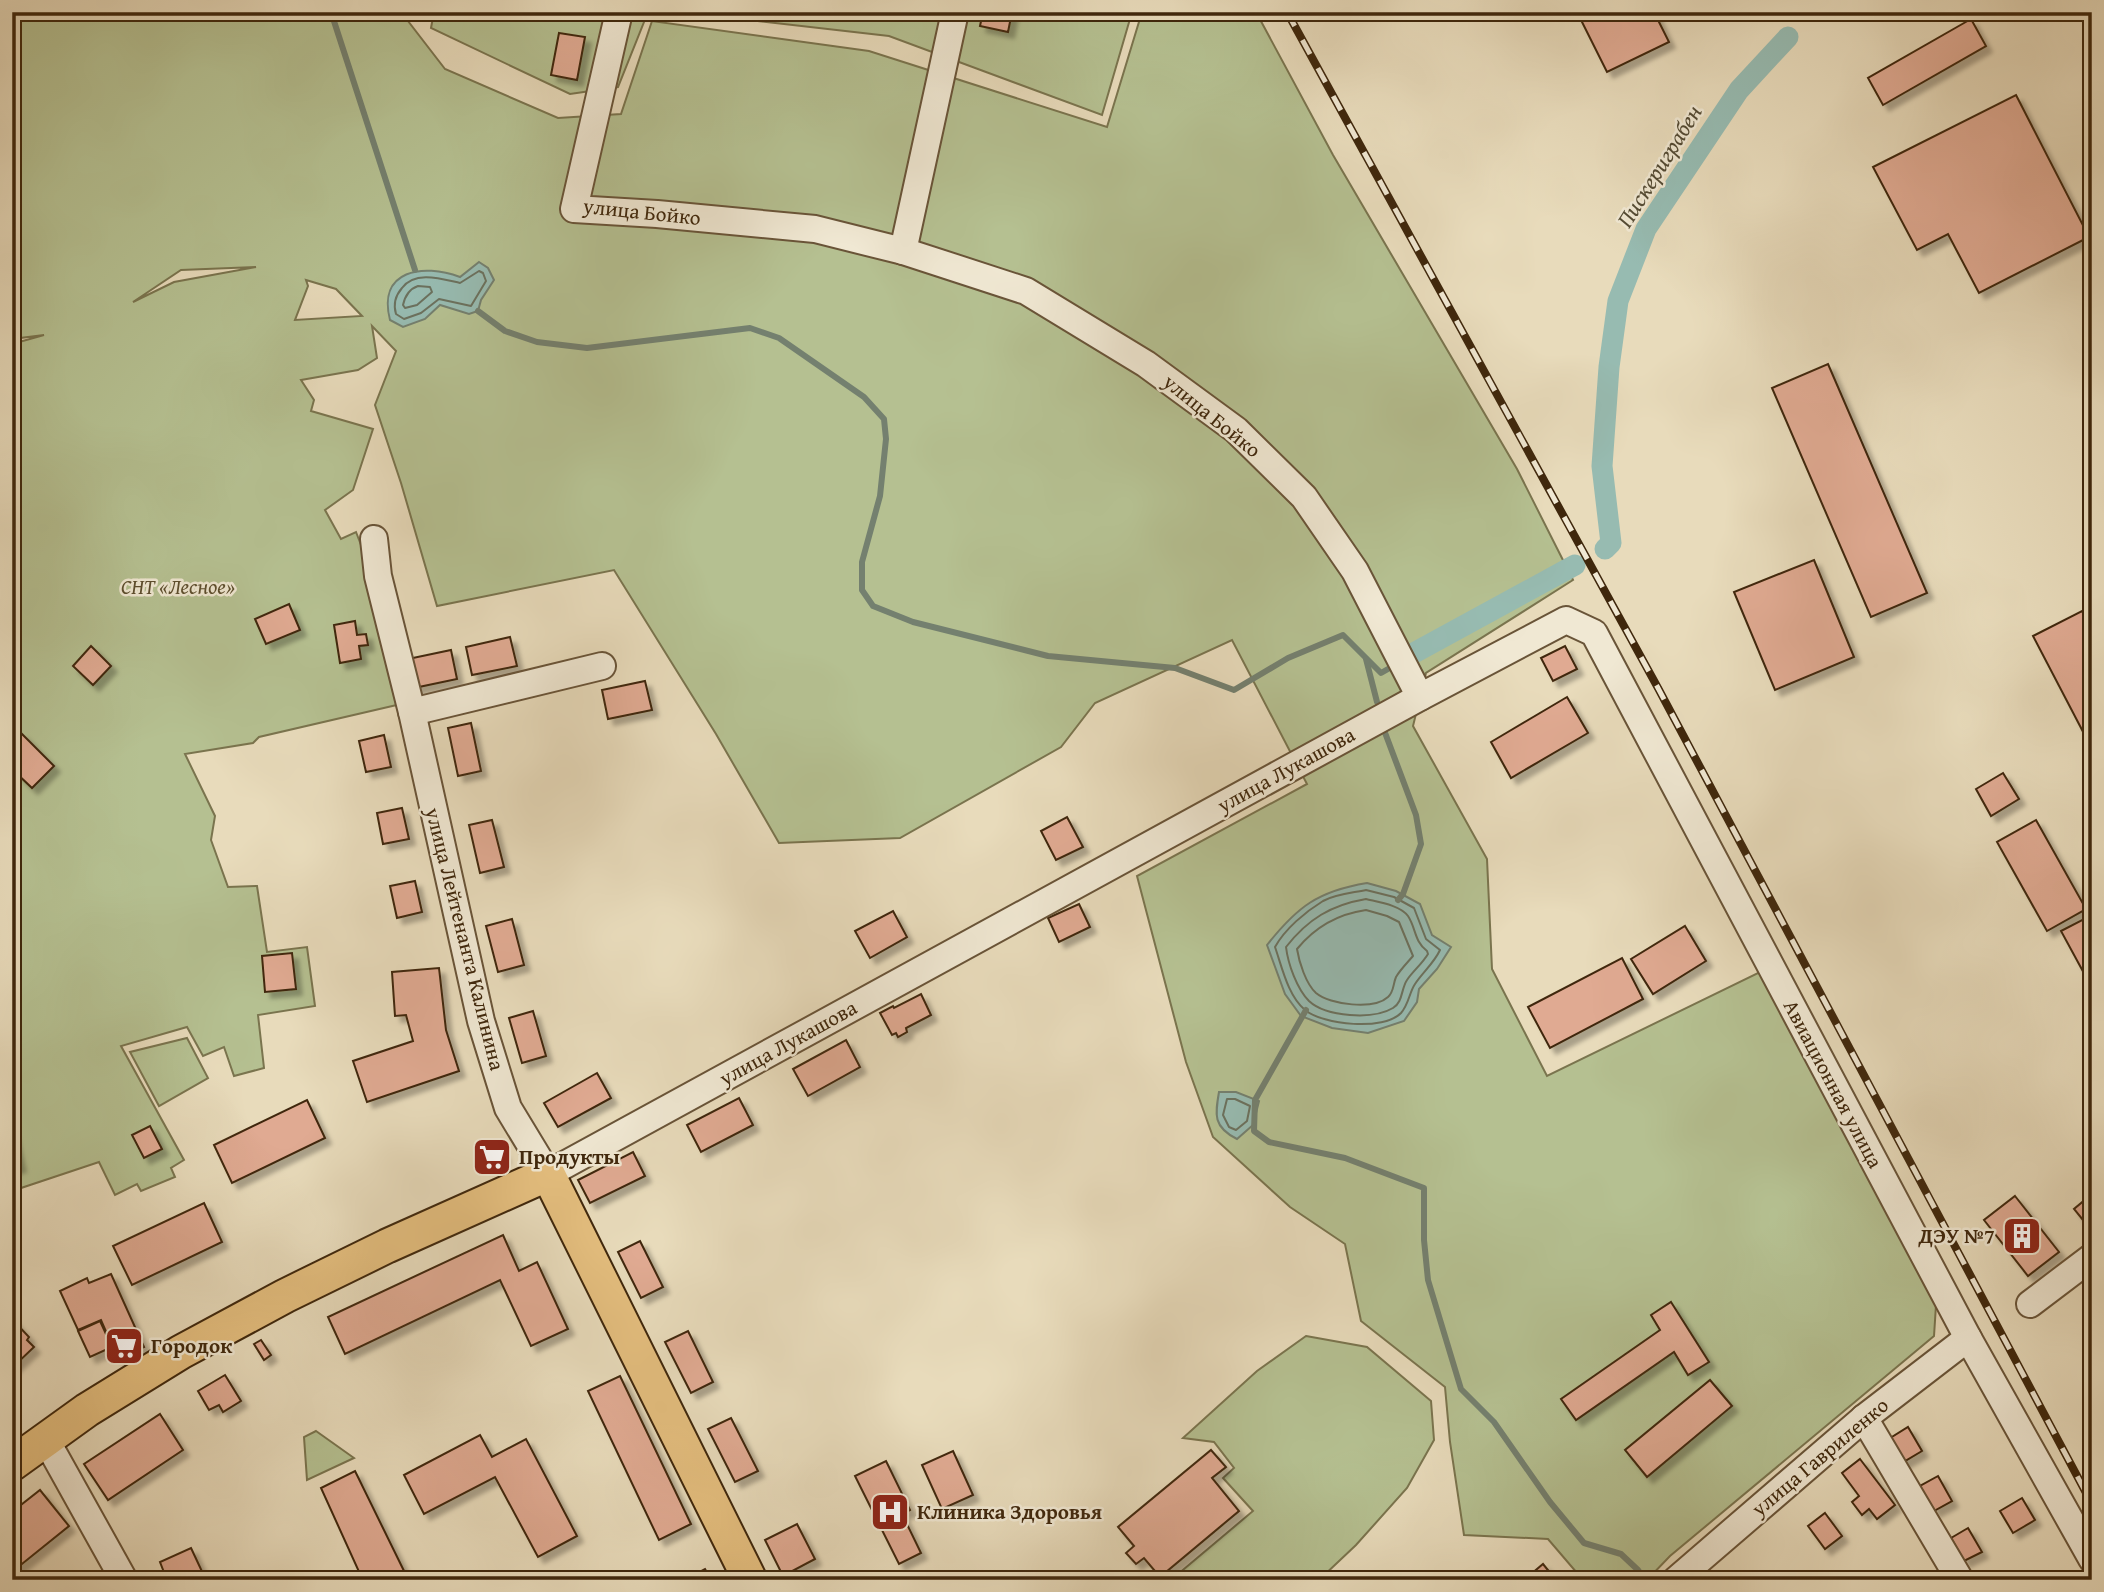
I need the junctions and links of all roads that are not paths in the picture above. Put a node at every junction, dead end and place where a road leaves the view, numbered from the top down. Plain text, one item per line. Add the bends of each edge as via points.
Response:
1 (619, 12) edge
2 (955, 12) edge
3 (903, 251) junction
4 (374, 539) dead end
5 (1566, 620) joint
6 (602, 666) dead end
7 (1420, 697) junction
8 (412, 712) junction
9 (548, 1174) junction
10 (2092, 1258) edge
11 (2030, 1304) dead end
12 (1968, 1338) junction
13 (1864, 1418) junction
14 (46, 1440) junction
15 (12, 1464) edge
16 (2092, 1559) edge
17 (124, 1580) edge
18 (750, 1580) edge
19 (1676, 1580) edge
20 (1960, 1580) edge

1 - 3 street, улица Бойко via 574,209 815,229
2 - 3 street
3 - 7 street, улица Бойко via 1026,291 1146,364 1236,430 1304,497 1355,571
4 - 8 street, улица Лейтенанта Калинина via 378,576
5 - 7 street, улица Лукашова
5 - 12 street, Авиационная улица via 1594,633
6 - 8 street
7 - 9 street, улица Лукашова
8 - 9 street, улица Лейтенанта Калинина via 481,1021 508,1108
9 - 14 main road, улица Лукашова via 285,1296 181,1352
9 - 18 main road, улица Лейтенанта Калинина
10 - 11 street
12 - 13 street, улица Гавриленко
12 - 16 street, Авиационная улица
13 - 19 street, улица Гавриленко
13 - 20 street
14 - 15 main road, улица Лукашова
14 - 17 street

